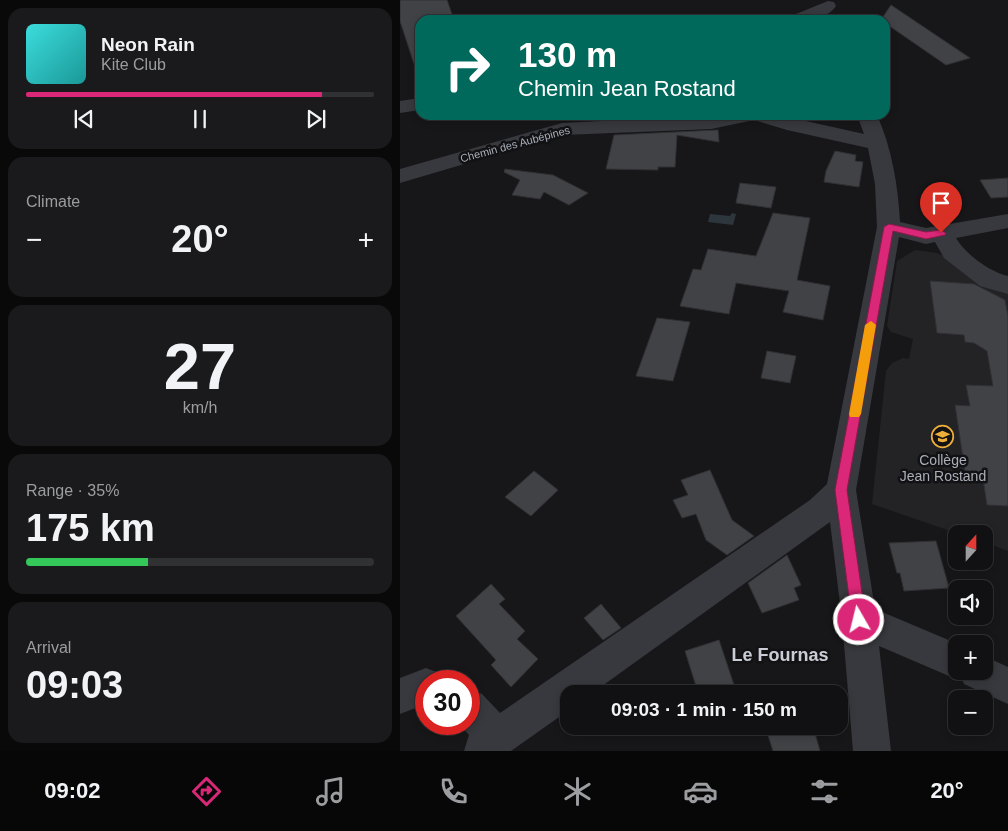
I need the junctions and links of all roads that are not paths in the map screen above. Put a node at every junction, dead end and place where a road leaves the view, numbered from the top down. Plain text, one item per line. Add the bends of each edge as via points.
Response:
1 (829, 9) edge
2 (812, 15) edge
3 (415, 105) edge
4 (400, 107) edge
5 (726, 120) edge
6 (775, 120) edge
7 (869, 120) edge
8 (876, 143) junction
9 (400, 176) edge
10 (1008, 222) edge
11 (889, 227) junction
12 (941, 233) junction
13 (1008, 285) edge
14 (841, 490) junction
15 (859, 620) junction
16 (948, 659) edge
17 (993, 679) edge
18 (1008, 686) edge
19 (415, 690) edge
20 (400, 696) edge
21 (480, 726) edge
22 (490, 744) edge
23 (872, 751) edge

1 - 2 street
3 - 4 street
5 - 9 street, Chemin des Aubépines via 562,129
6 - 8 street
7 - 8 street
8 - 11 street via 888,197
10 - 12 street
11 - 12 street via 926,236
11 - 14 street
12 - 13 street via 952,252 989,280
14 - 15 street
14 - 22 street via 821,510
15 - 16 street
15 - 23 street
17 - 18 street
19 - 20 street
21 - 22 street

